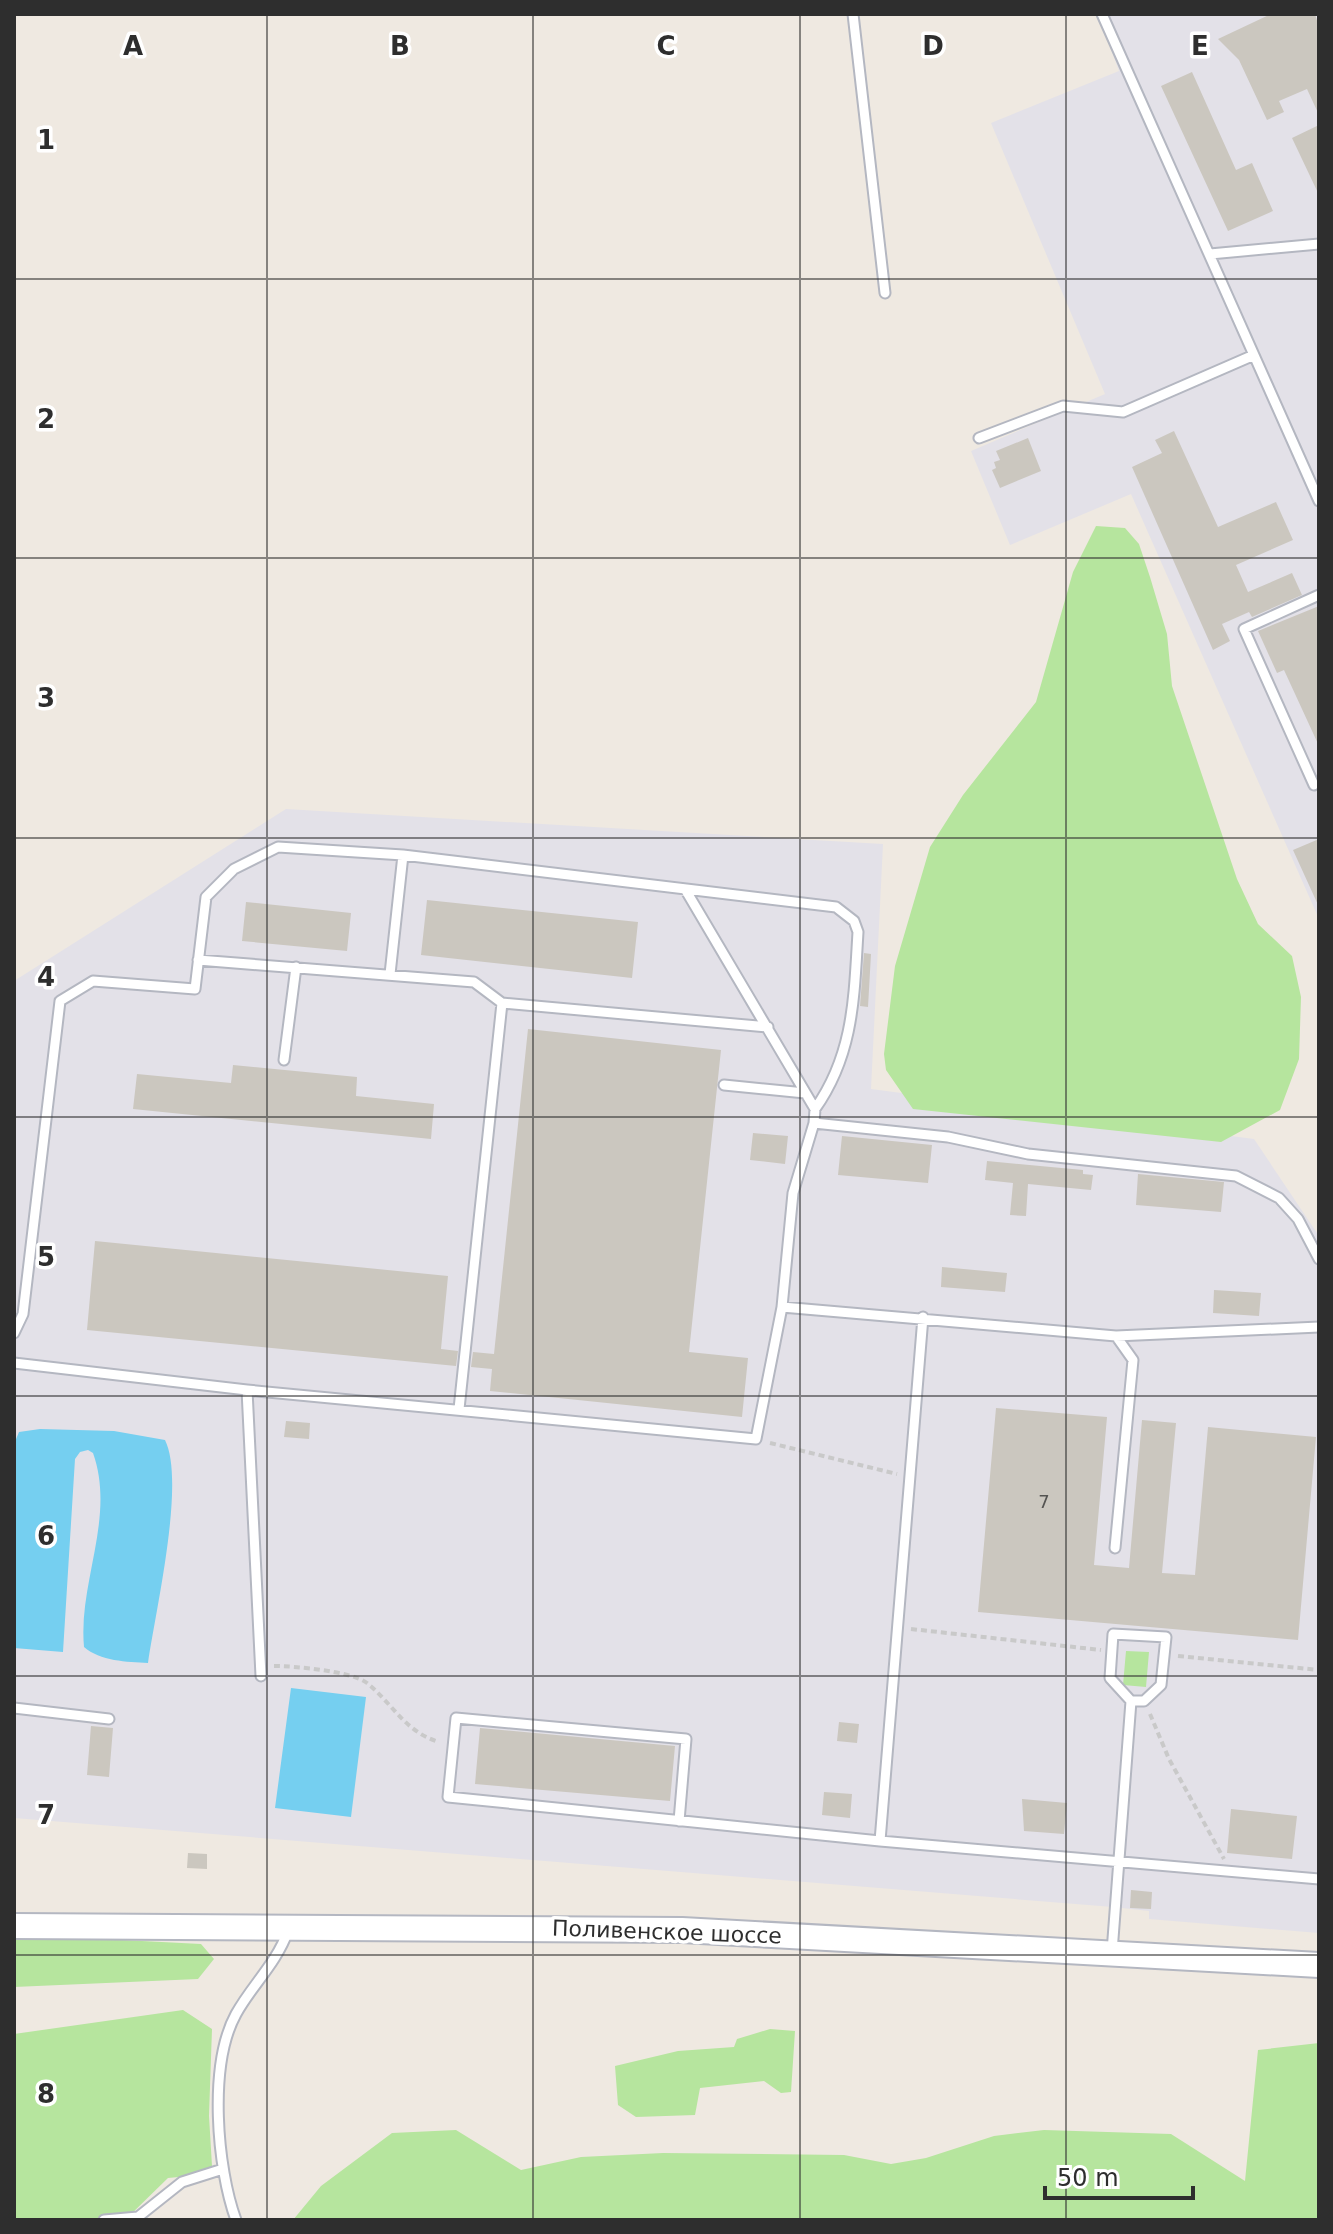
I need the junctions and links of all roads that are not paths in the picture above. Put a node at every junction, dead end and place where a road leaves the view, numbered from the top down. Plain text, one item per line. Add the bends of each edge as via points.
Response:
1 (853, 14) edge
2 (1102, 14) edge
3 (1319, 244) edge
4 (1210, 254) junction
5 (885, 293) dead end
6 (1254, 355) junction
7 (979, 438) dead end
8 (1319, 501) edge
9 (1319, 595) edge
10 (1314, 785) dead end
11 (403, 855) junction
12 (685, 889) junction
13 (198, 960) junction
14 (296, 967) junction
15 (390, 974) junction
16 (502, 1003) junction
17 (768, 1027) junction
18 (284, 1060) dead end
19 (724, 1085) dead end
20 (805, 1093) junction
21 (815, 1109) junction
22 (814, 1123) junction
23 (1319, 1259) edge
24 (782, 1307) junction
25 (923, 1317) junction
26 (1319, 1327) edge
27 (14, 1333) edge
28 (1116, 1336) junction
29 (14, 1363) edge
30 (247, 1390) junction
31 (459, 1409) junction
32 (1115, 1548) dead end
33 (261, 1671) road end
34 (1131, 1701) junction
35 (14, 1708) edge
36 (109, 1719) dead end
37 (679, 1821) junction
38 (880, 1841) junction
39 (1117, 1859) junction
40 (1319, 1879) edge
41 (14, 1926) edge
42 (289, 1927) junction
43 (1112, 1952) junction
44 (1319, 1965) edge
45 (223, 2169) junction
46 (137, 2219) edge
47 (104, 2220) edge
48 (236, 2220) edge

1 - 5 lane
2 - 4 lane
3 - 4 lane
4 - 6 lane
6 - 7 lane via 1123,412 1063,406
6 - 8 lane
9 - 10 lane via 1244,629
11 - 12 lane
11 - 13 lane via 278,847 234,869 206,897
11 - 15 lane
12 - 17 lane
12 - 21 lane via 836,907 854,921 858,932 852,1028 828,1091
13 - 14 lane
13 - 27 lane via 195,989 93,981 60,1001 23,1314
14 - 15 lane
14 - 18 lane
15 - 16 lane via 474,982
16 - 17 lane
16 - 31 lane
17 - 20 lane
19 - 20 lane
20 - 21 lane
21 - 22 lane
22 - 23 lane via 948,1137 1028,1154 1236,1176 1279,1198 1298,1219
22 - 24 lane via 793,1193
24 - 25 lane
24 - 31 lane via 756,1439
25 - 28 lane
25 - 38 lane
26 - 28 lane
28 - 32 lane via 1133,1360
29 - 30 lane
30 - 31 lane
30 - 33 lane
34 - 34 lane via 1110,1678 1113,1634 1166,1637 1161,1685 1144,1701
34 - 39 lane
35 - 36 lane
37 - 37 lane via 448,1797 456,1718 686,1739
37 - 38 lane
38 - 39 lane
39 - 40 lane
39 - 43 lane
41 - 42 street, Поливенское шоссе
42 - 43 street, Поливенское шоссе via 682,1930
42 - 45 lane via 270,1968 236,2014 227,2039 220,2095
43 - 44 street, Поливенское шоссе
45 - 46 lane via 182,2182
45 - 48 lane
46 - 47 lane

